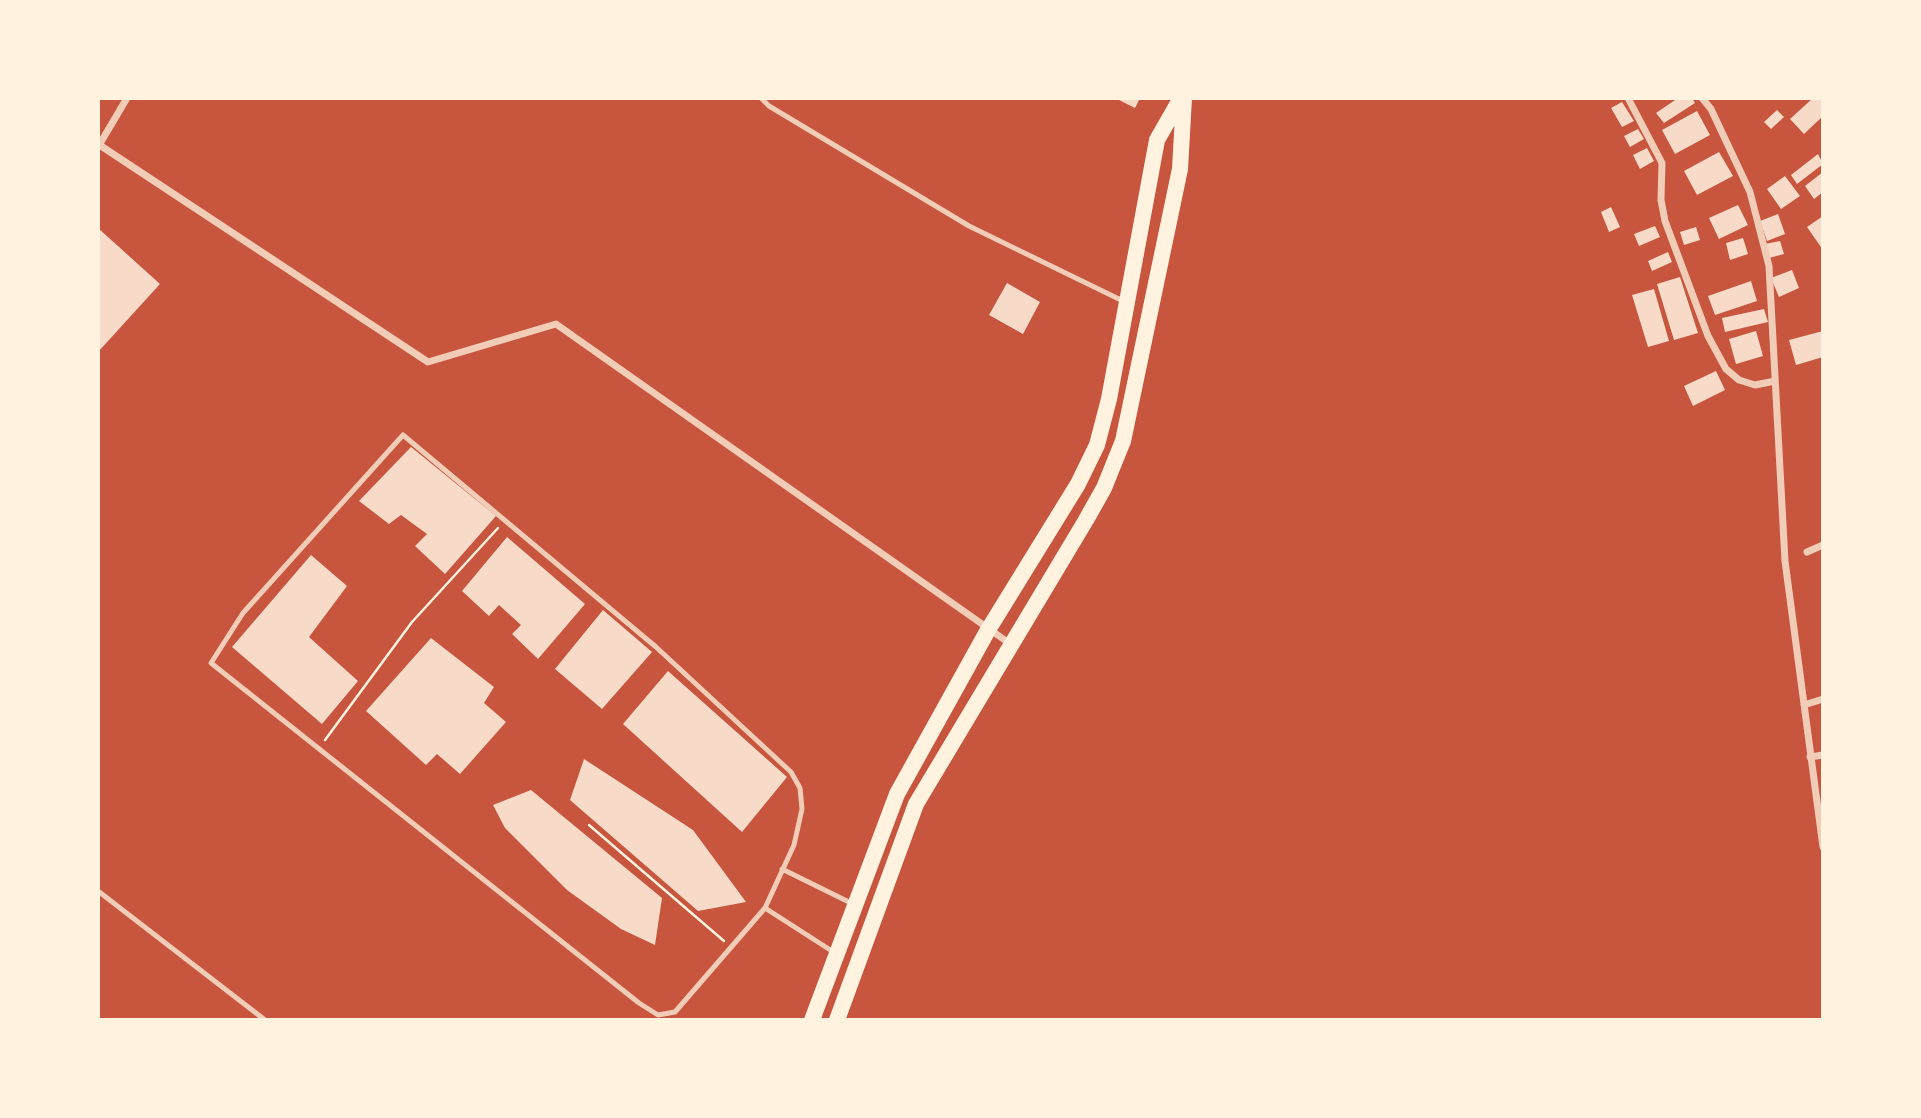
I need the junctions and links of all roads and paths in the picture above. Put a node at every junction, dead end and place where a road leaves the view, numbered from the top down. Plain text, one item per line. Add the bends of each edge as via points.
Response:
1 (127, 98) edge
2 (761, 98) edge
3 (1182, 98) edge
4 (1628, 98) edge
5 (1702, 98) edge
6 (98, 146) edge
7 (1126, 302) junction
8 (1775, 380) junction
9 (1109, 399) junction
10 (1131, 403) junction
11 (505, 520) junction
12 (1823, 545) edge
13 (1807, 552) dead end
14 (988, 630) junction
15 (1009, 643) junction
16 (1823, 699) edge
17 (1804, 705) junction
18 (319, 748) junction
19 (1823, 755) edge
20 (1810, 757) junction
21 (589, 824) dead end
22 (1823, 847) edge
23 (782, 869) junction
24 (98, 891) edge
25 (853, 904) junction
26 (765, 908) junction
27 (731, 947) junction
28 (835, 953) junction
29 (265, 1020) edge
30 (812, 1020) edge
31 (837, 1020) edge

1 - 6 street
2 - 7 lane via 969,226
3 - 7 highway via 1157,140
3 - 10 highway via 1180,169
4 - 8 street via 1662,163 1665,221 1726,369 1755,385
5 - 8 street via 1750,192 1769,266
6 - 14 street via 428,362 556,324
7 - 9 highway
8 - 17 street via 1786,561
9 - 10 highway
9 - 14 highway via 1097,445 1078,484
10 - 15 highway via 1123,441 1104,488
11 - 18 path via 412,622
11 - 18 lane via 403,435 243,613 211,663
11 - 23 lane via 656,647 791,772 800,788 802,809 794,845
12 - 13 street
14 - 15 street
14 - 25 highway via 897,794
15 - 31 highway via 916,804
16 - 17 street
17 - 20 street
18 - 27 lane via 658,1015 675,1012
19 - 20 street
20 - 22 street
21 - 27 path
23 - 25 lane
23 - 26 lane
24 - 29 lane
25 - 28 highway
26 - 27 lane
26 - 28 lane
28 - 30 highway

